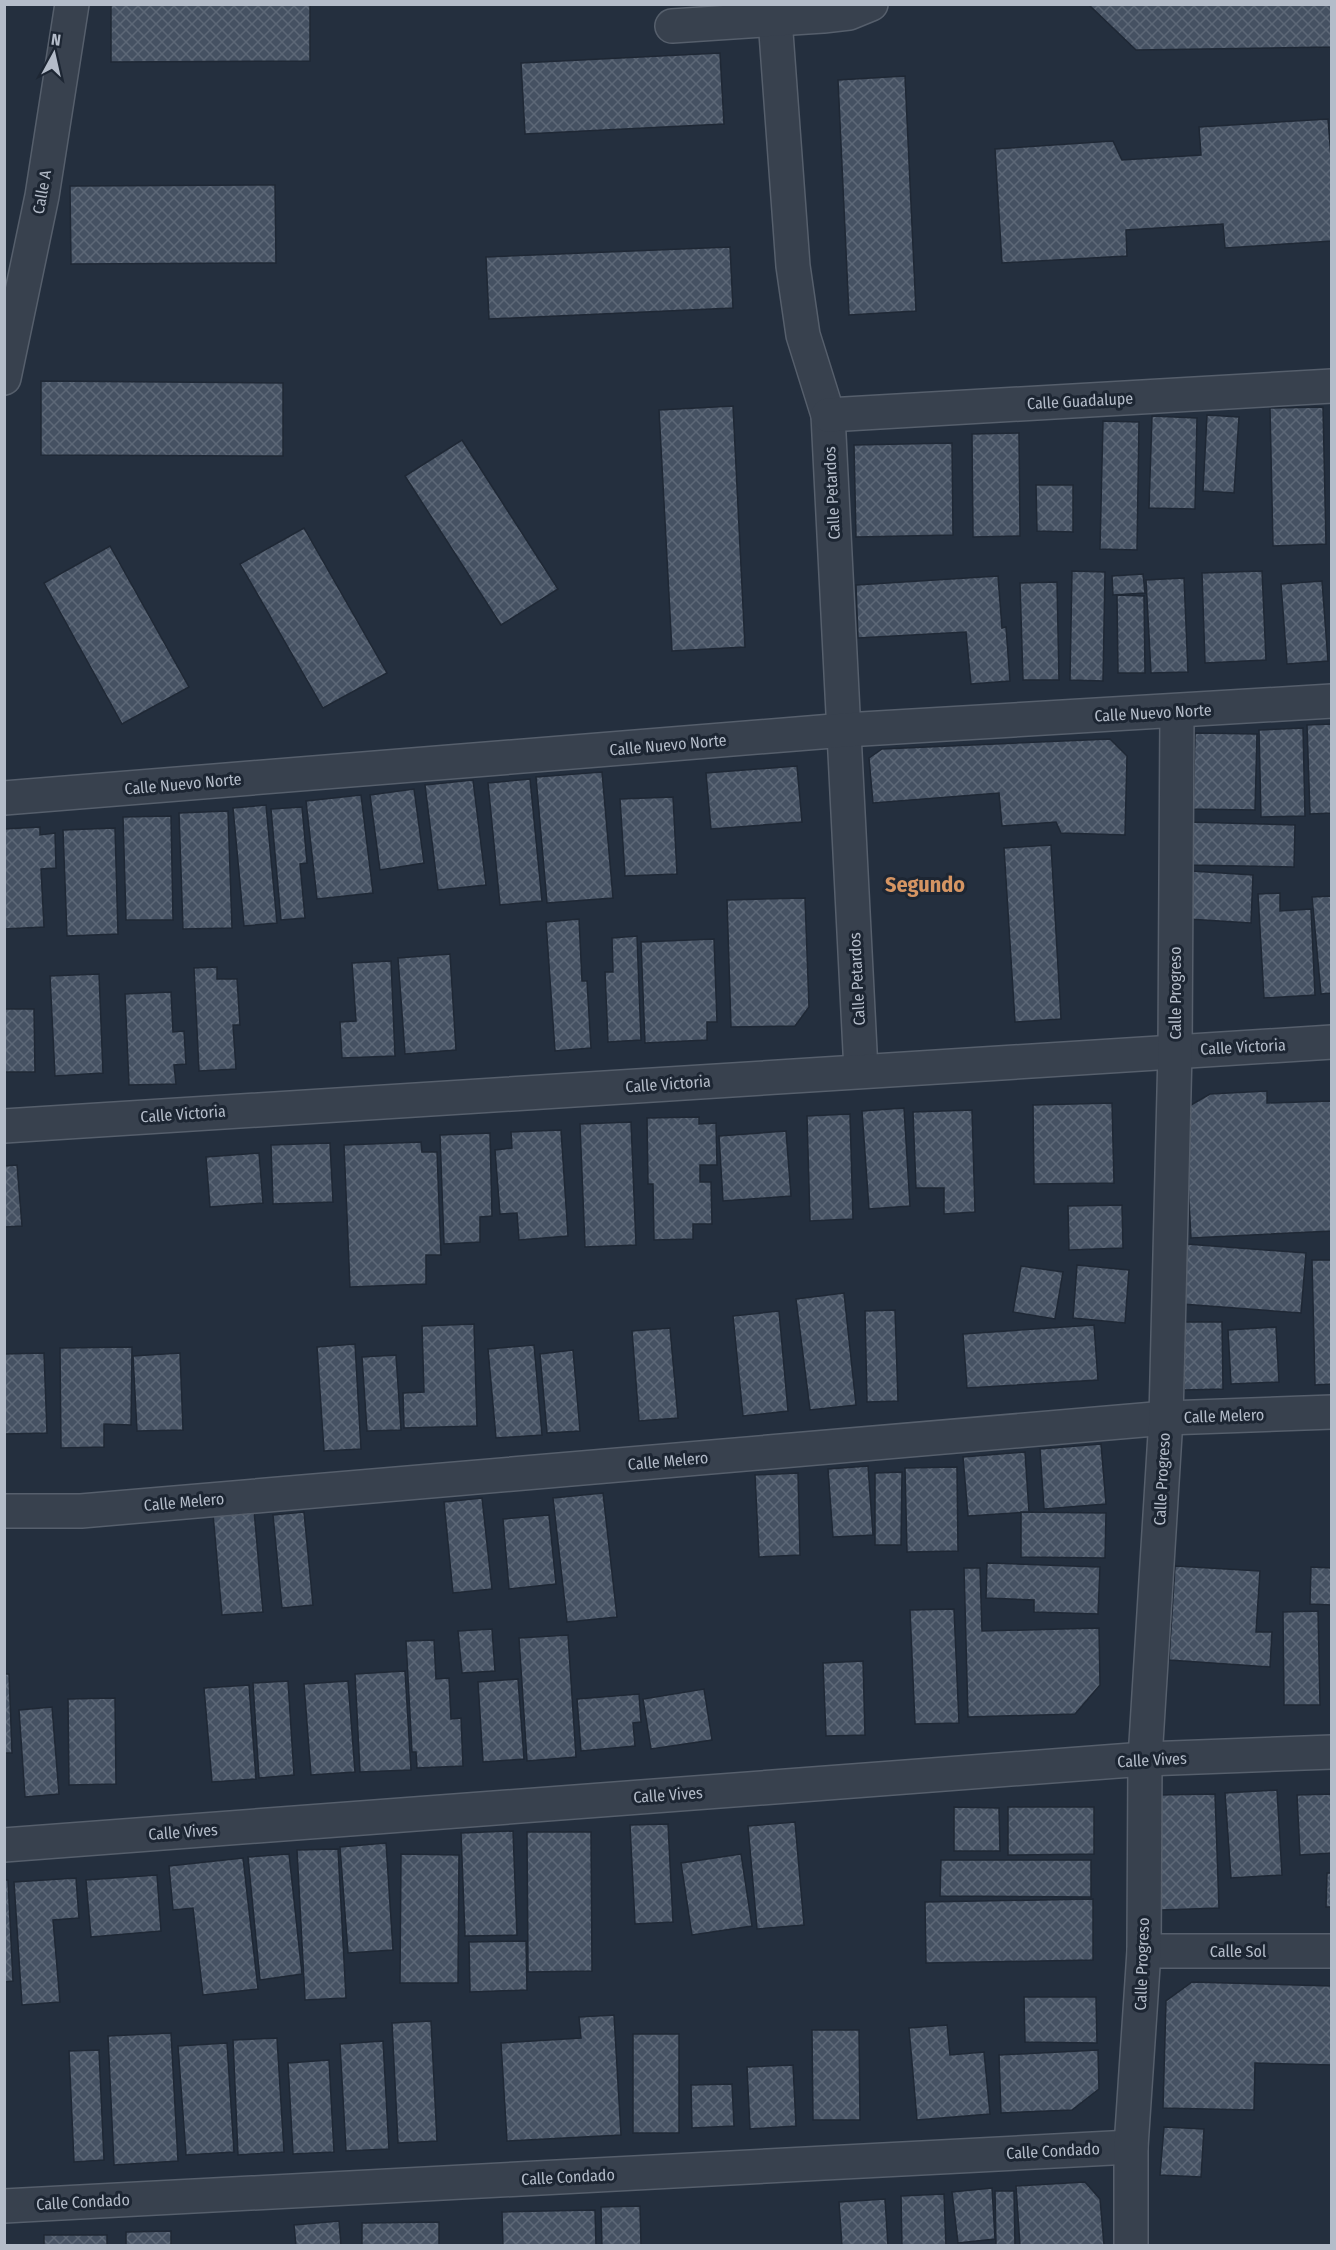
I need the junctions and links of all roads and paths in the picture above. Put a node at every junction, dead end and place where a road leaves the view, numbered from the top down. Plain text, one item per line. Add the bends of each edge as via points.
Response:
1 (72, 4) edge
2 (872, 4) edge
3 (775, 19) junction
4 (672, 26) dead end
5 (4, 378) edge
6 (1332, 386) edge
7 (828, 416) junction
8 (1332, 701) edge
9 (1178, 712) junction
10 (845, 730) junction
11 (4, 798) edge
12 (1332, 1042) edge
13 (1175, 1051) junction
14 (861, 1071) junction
15 (4, 1126) edge
16 (1332, 1412) edge
17 (1166, 1418) junction
18 (4, 1510) edge
19 (1332, 1752) edge
20 (1145, 1760) junction
21 (4, 1845) edge
22 (1144, 1951) junction
23 (1332, 1952) edge
24 (1131, 2147) junction
25 (4, 2206) edge
26 (1131, 2246) edge

1 - 5 street, Calle A via 42,196
2 - 3 street via 849,13
3 - 4 street
3 - 7 street, Calle Petardos via 793,266 803,335
6 - 7 street, Calle Guadalupe
7 - 10 street, Calle Petardos
8 - 9 street, Calle Nuevo Norte
9 - 10 street, Calle Nuevo Norte
9 - 13 street, Calle Progreso
10 - 11 street, Calle Nuevo Norte
10 - 14 street, Calle Petardos
12 - 13 street, Calle Victoria
13 - 14 street, Calle Victoria
13 - 17 street, Calle Progreso
14 - 15 street, Calle Victoria
16 - 17 street, Calle Melero
17 - 18 street, Calle Melero via 93,1510
17 - 20 street, Calle Progreso
19 - 20 street, Calle Vives
20 - 21 street, Calle Vives
20 - 22 street, Calle Progreso
22 - 23 street, Calle Sol
22 - 24 street, Calle Progreso
24 - 25 street, Calle Condado
24 - 26 street, Calle Progreso

